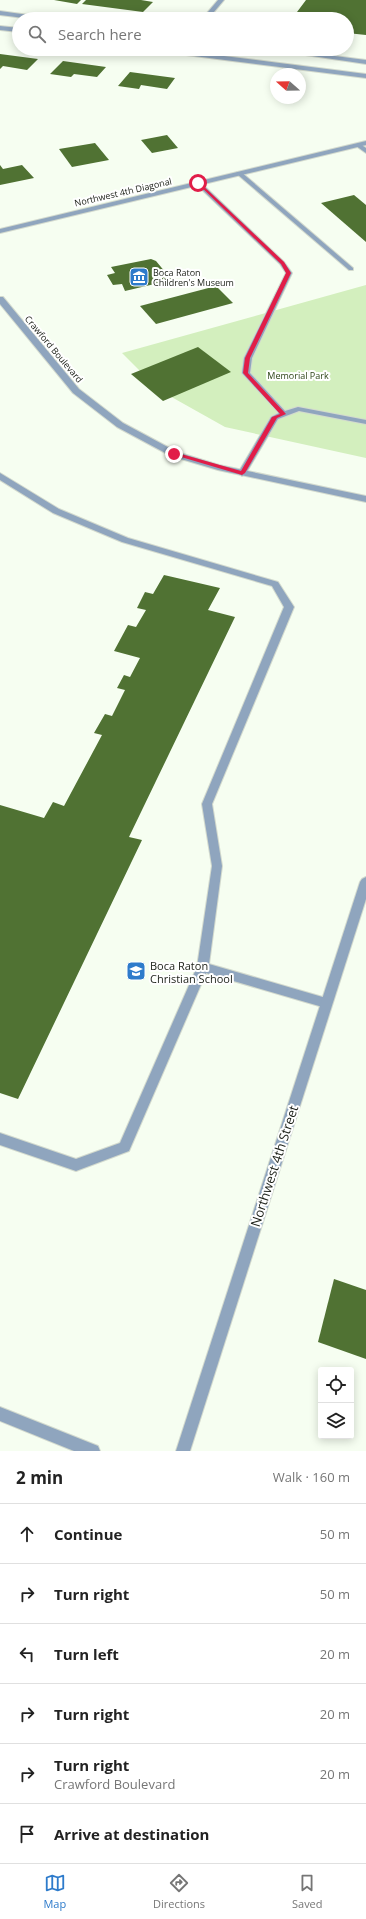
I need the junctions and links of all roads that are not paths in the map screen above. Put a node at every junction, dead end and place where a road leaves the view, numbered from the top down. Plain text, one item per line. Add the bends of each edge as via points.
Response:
1 (221, 0) edge
2 (210, 12) edge
3 (0, 13) edge
4 (12, 15) edge
5 (0, 28) edge
6 (12, 29) edge
7 (210, 56) edge
8 (321, 56) edge
9 (366, 62) edge
10 (366, 76) edge
11 (366, 143) edge
12 (358, 145) junction
13 (366, 151) edge
14 (239, 174) junction
15 (198, 183) junction
16 (0, 231) edge
17 (351, 269) dead end
18 (0, 299) edge
19 (284, 414) junction
20 (366, 422) edge
21 (242, 473) junction
22 (0, 476) edge
23 (366, 499) edge
24 (366, 882) edge
25 (202, 967) junction
26 (326, 1003) junction
27 (0, 1139) edge
28 (0, 1414) edge
29 (93, 1451) edge
30 (183, 1451) edge

1 - 2 street
3 - 4 street
5 - 6 street
7 - 10 street
8 - 9 street
11 - 12 street, Northwest 4th Diagonal
12 - 13 street
12 - 14 street, Northwest 4th Diagonal
14 - 15 street, Northwest 4th Diagonal
14 - 17 street
15 - 16 street, Northwest 4th Diagonal
15 - 19 street via 282,263 289,273 248,358 246,373
18 - 21 street, Crawford Boulevard via 76,391 120,425 174,454
19 - 20 street via 298,409
19 - 21 street via 275,417
21 - 23 street, Crawford Boulevard
22 - 25 street via 56,511 125,540 275,584 289,607 207,804 217,866
24 - 26 street, Northwest 4th Street
25 - 26 street
25 - 27 street via 124,1147 76,1165
26 - 30 street, Northwest 4th Street
28 - 29 street

